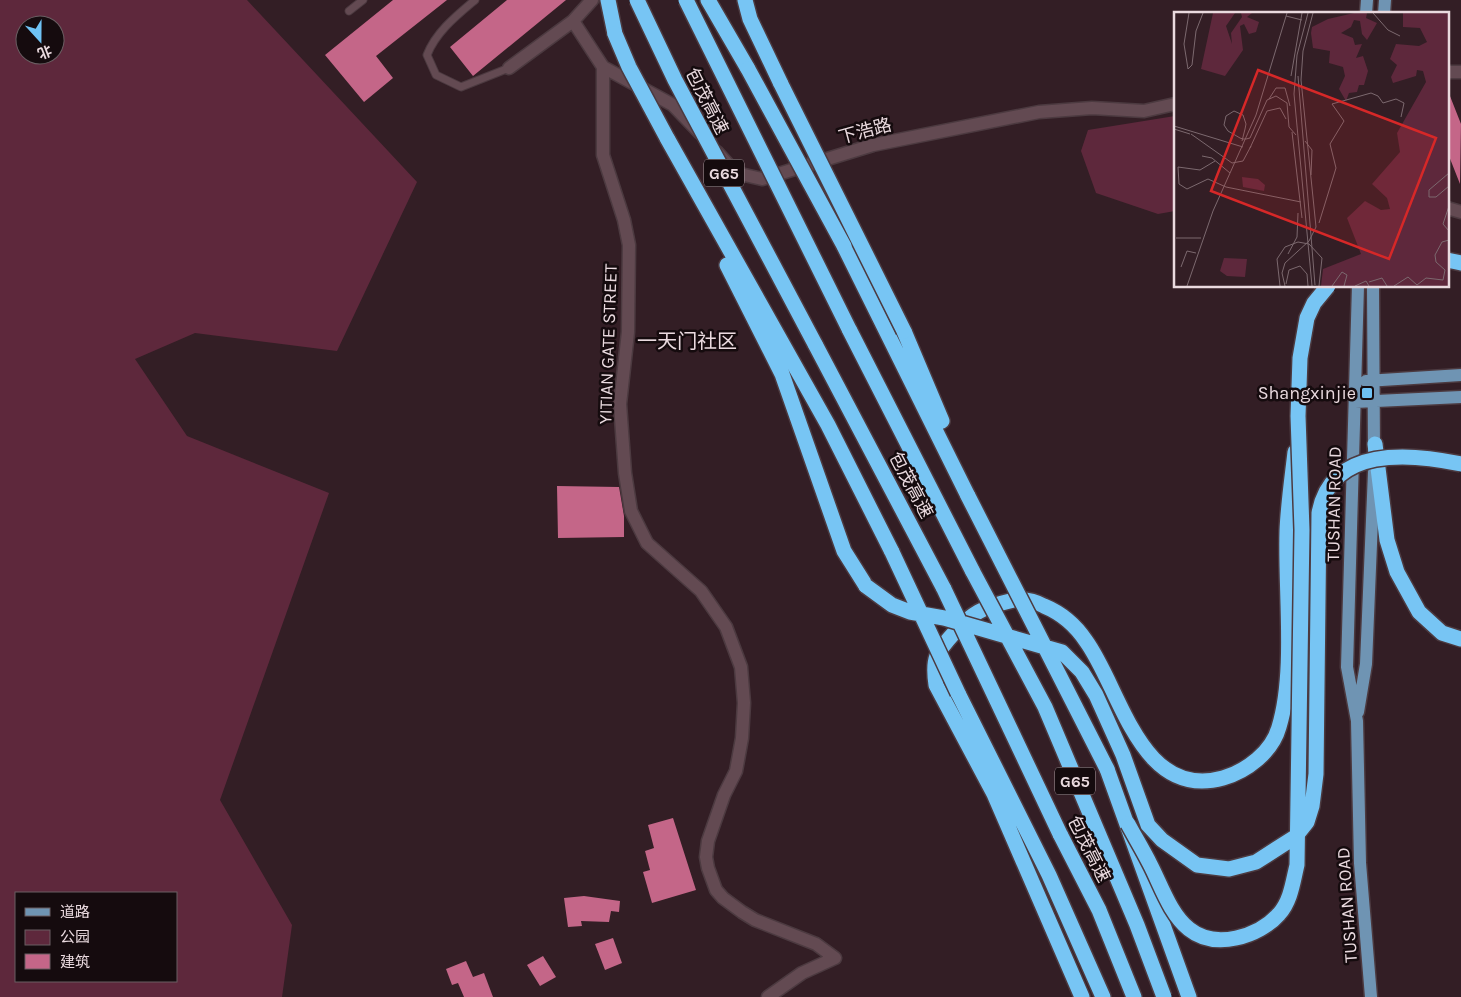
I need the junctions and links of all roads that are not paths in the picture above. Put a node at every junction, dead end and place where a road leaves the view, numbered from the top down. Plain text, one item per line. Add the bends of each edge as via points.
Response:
1 (362, 0) edge
2 (475, 0) edge
3 (592, 0) edge
4 (608, 0) edge
5 (637, 0) edge
6 (686, 0) edge
7 (708, 0) edge
8 (745, 0) edge
9 (349, 11) dead end
10 (573, 21) junction
11 (603, 67) junction
12 (509, 68) joint
13 (1448, 72) edge
14 (1461, 72) edge
15 (1174, 104) edge
16 (688, 177) junction
17 (1448, 208) edge
18 (1461, 212) edge
19 (1448, 260) edge
20 (1461, 263) edge
21 (1326, 288) edge
22 (1358, 288) edge
23 (1373, 288) edge
24 (897, 334) junction
25 (1461, 375) edge
26 (1356, 382) junction
27 (1375, 382) junction
28 (1461, 397) edge
29 (1355, 402) junction
30 (1375, 402) junction
31 (1298, 416) junction
32 (1375, 444) junction
33 (1461, 464) edge
34 (1461, 639) edge
35 (1357, 722) junction
36 (1128, 824) junction
37 (768, 997) edge
38 (1082, 997) edge
39 (1103, 997) edge
40 (1134, 997) edge
41 (1164, 997) edge
42 (1189, 997) edge
43 (1371, 997) edge

1 - 9 lane
2 - 12 lane via 432,41 427,55 436,75 461,87
3 - 10 street
4 - 16 highway, bridge via 615,34 629,67
5 - 40 highway, 包茂高速 / G65, bridge via 679,88 944,589 1099,910
6 - 41 highway, 包茂高速 / G65, bridge via 849,328 1044,707 1137,925
7 - 24 highway, bridge via 844,246
8 - 24 highway, bridge via 765,52
10 - 11 street
10 - 12 street
11 - 15 street, 下浩路 via 673,105 736,173 762,179 873,145 1039,112 1092,108 1144,111
11 - 37 street, YITIAN GATE STREET via 604,155 629,245 628,332 620,404 631,510 647,543 701,592 726,627 741,667 742,738 736,771 708,841 708,868 716,890 742,912 816,944 835,958 802,973
13 - 14 street
16 - 33 highway, bridge via 712,237 782,374 844,551 866,586 892,605 910,612 944,618 1062,652 1082,672 1096,695 1123,755 1148,825 1162,840 1197,865 1229,870 1256,862 1295,837 1312,806 1316,774 1319,513 1322,496 1331,482 1355,466 1379,458 1401,455
16 - 39 highway, bridge via 837,443 1061,902
17 - 18 street
19 - 20 highway
21 - 31 highway, bridge via 1314,303 1302,336
22 - 26 main road, TUSHAN ROAD
23 - 27 main road, TUSHAN ROAD
24 - 36 highway, bridge via 940,416 966,491 1107,769
25 - 27 main road
26 - 27 main road
26 - 29 main road, TUSHAN ROAD
27 - 30 main road, TUSHAN ROAD
28 - 30 main road
29 - 30 main road
29 - 35 main road, TUSHAN ROAD via 1347,667
30 - 32 main road, TUSHAN ROAD
31 - 36 highway, bridge via 1302,530 1297,865 1290,894 1280,913 1269,924 1238,938 1218,940 1189,930 1175,913
31 - 38 highway, bridge via 1287,529 1287,684 1279,729 1259,760 1222,778 1195,781 1171,773 1152,759 1130,728 1086,641 1055,611 1034,601 1018,599 996,604 969,616 936,654 933,667 936,685 994,794
32 - 34 highway via 1390,549 1397,572 1420,612 1442,633
32 - 35 main road, TUSHAN ROAD via 1366,664
35 - 43 main road, TUSHAN ROAD via 1360,863
36 - 42 highway, bridge

